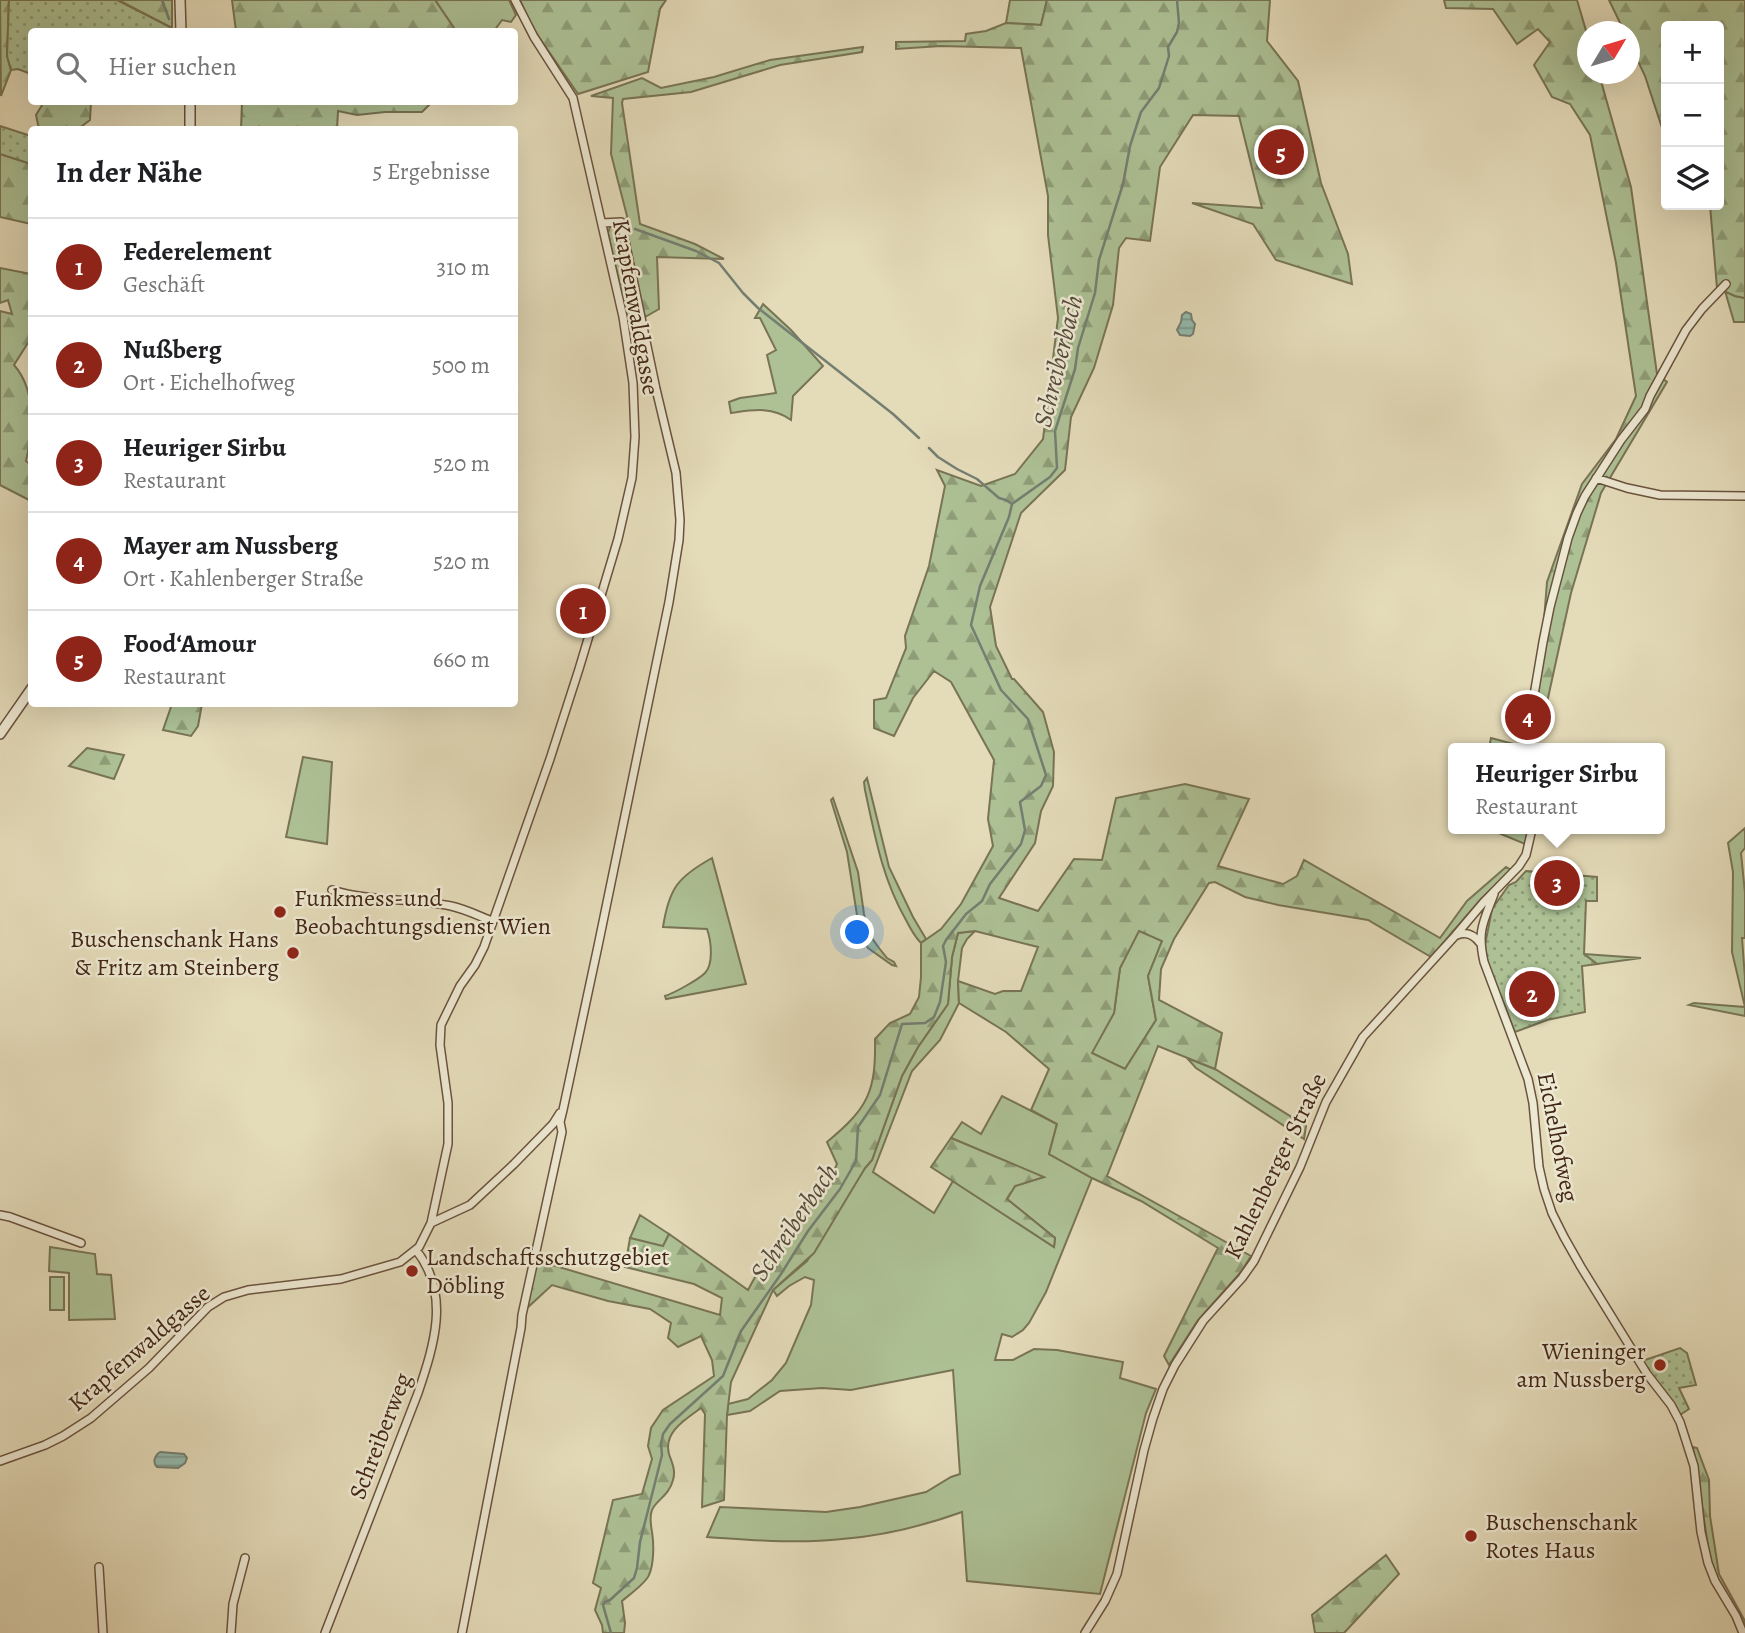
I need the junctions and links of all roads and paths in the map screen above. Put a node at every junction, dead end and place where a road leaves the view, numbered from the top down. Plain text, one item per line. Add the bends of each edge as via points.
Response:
1 (180, 0) edge
2 (515, 0) edge
3 (181, 28) edge
4 (190, 105) edge
5 (190, 126) edge
6 (602, 223) junction
7 (1726, 284) dead end
8 (1596, 478) junction
9 (1745, 496) edge
10 (28, 694) edge
11 (0, 734) edge
12 (1531, 743) edge
13 (1531, 834) edge
14 (332, 890) dead end
15 (1495, 891) junction
16 (492, 921) junction
17 (1455, 936) junction
18 (1480, 944) junction
19 (563, 1110) junction
20 (0, 1215) edge
21 (430, 1223) junction
22 (81, 1243) dead end
23 (416, 1250) junction
24 (0, 1461) edge
25 (245, 1558) dead end
26 (99, 1567) dead end
27 (103, 1633) edge
28 (231, 1633) edge
29 (326, 1633) edge
30 (462, 1633) edge
31 (1084, 1633) edge
32 (1744, 1633) edge

1 - 3 street
2 - 6 street, Krapfenwaldgasse via 573,98
4 - 5 street
6 - 16 street, Krapfenwaldgasse via 630,359 635,418 632,478 575,681
6 - 19 street via 621,222 676,473 679,540
7 - 8 street via 1685,330 1644,409
8 - 9 street via 1660,495
8 - 12 street via 1574,520 1550,607 1533,701
10 - 11 street
13 - 15 street, Kahlenberger Straße via 1524,859
14 - 16 street via 448,906
15 - 17 street, Kahlenberger Straße
15 - 18 street
16 - 21 street, Krapfenwaldgasse via 480,956 441,1026 448,1144
17 - 18 street via 1470,934
17 - 31 street, Kahlenberger Straße via 1363,1037 1326,1102 1254,1261 1203,1321 1169,1375 1144,1450 1117,1574
18 - 32 street, Eichelhofweg via 1528,1079 1548,1203 1581,1267 1679,1422 1694,1466 1708,1563
19 - 21 street via 476,1201
19 - 30 street
20 - 22 street
21 - 23 street, Krapfenwaldgasse
23 - 24 street, Krapfenwaldgasse via 394,1264 341,1279 224,1297 91,1418 45,1445
23 - 29 street, Schreiberweg via 428,1267 437,1299 429,1357
25 - 28 street
26 - 27 street

